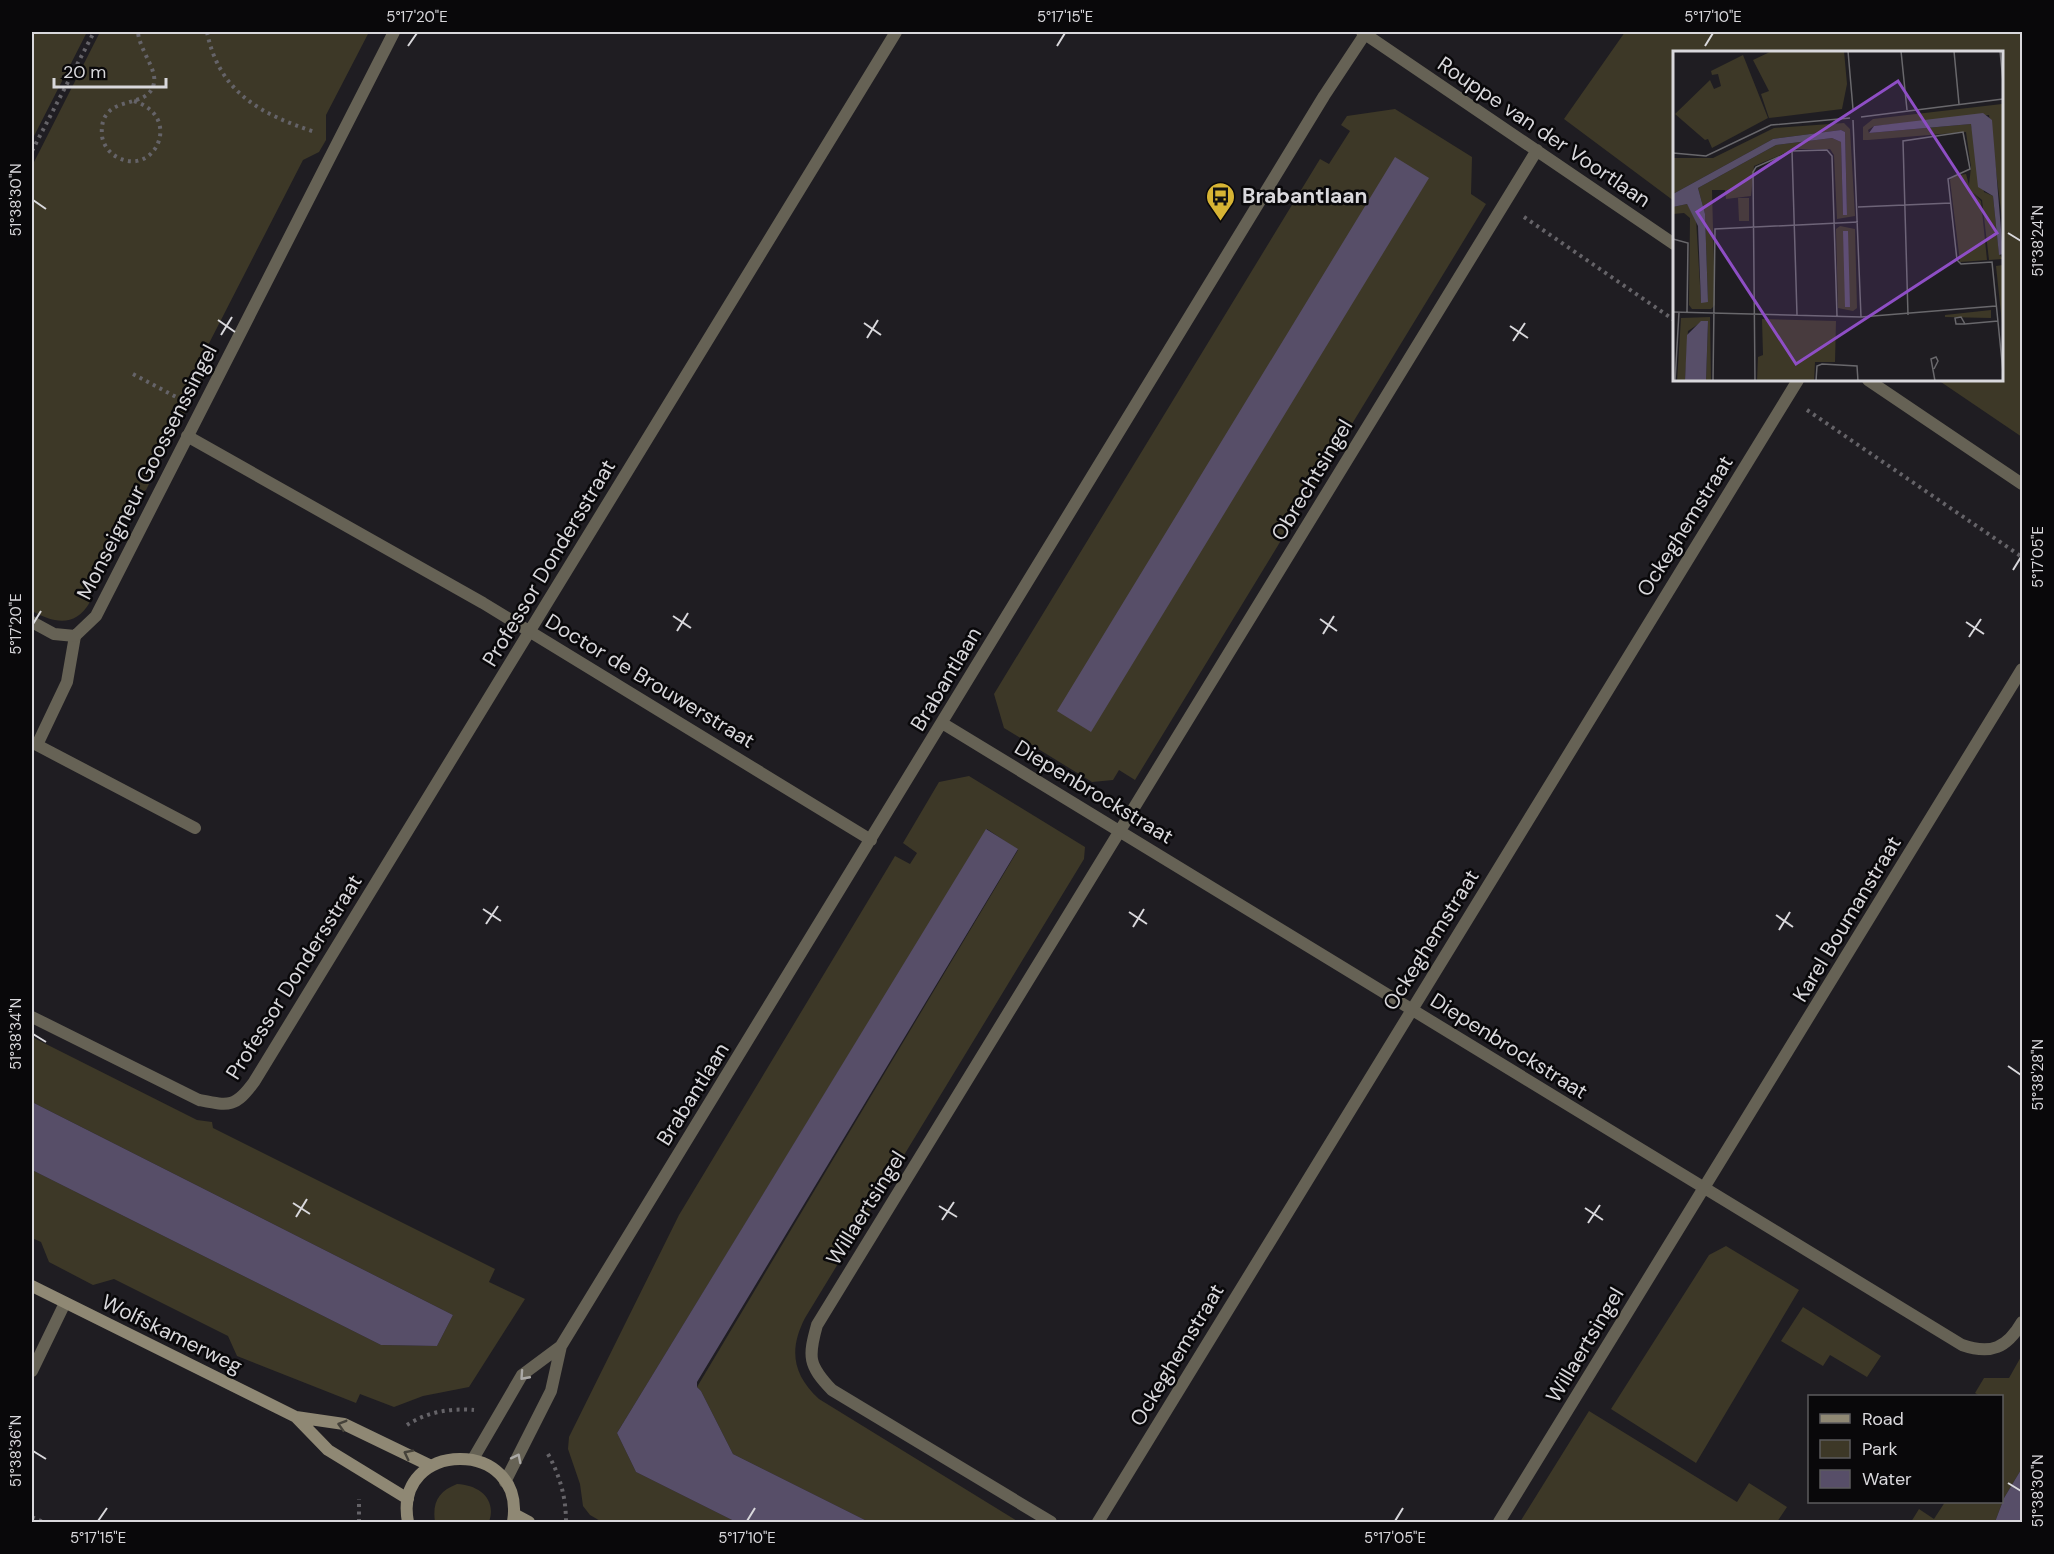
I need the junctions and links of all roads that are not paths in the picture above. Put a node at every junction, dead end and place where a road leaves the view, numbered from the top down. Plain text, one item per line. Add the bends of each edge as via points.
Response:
1 (394, 32) edge
2 (896, 32) edge
3 (1364, 33) edge
4 (1537, 150) junction
5 (1673, 243) edge
6 (1797, 381) edge
7 (1869, 381) edge
8 (187, 436) junction
9 (2022, 484) edge
10 (32, 622) edge
11 (530, 632) junction
12 (75, 636) junction
13 (2022, 669) edge
14 (942, 723) junction
15 (195, 828) dead end
16 (1120, 831) junction
17 (872, 840) junction
18 (1412, 1009) junction
19 (32, 1017) edge
20 (1704, 1189) junction
21 (32, 1286) edge
22 (65, 1303) junction
23 (2022, 1322) edge
24 (561, 1346) junction
25 (32, 1371) edge
26 (296, 1417) junction
27 (473, 1459) junction
28 (431, 1466) junction
29 (505, 1482) junction
30 (408, 1499) junction
31 (513, 1518) edge
32 (408, 1522) edge
33 (529, 1522) edge
34 (1051, 1522) edge
35 (1098, 1522) edge
36 (1499, 1522) edge

1 - 8 street, Monseigneur Goossenssingel
2 - 11 street, Professor Dondersstraat
3 - 4 street, Rouppe van der Voortlaan
3 - 14 street, Brabantlaan
4 - 5 street, Rouppe van der Voortlaan
4 - 16 street, Obrechtsingel
6 - 18 street, Ockeghemstraat
7 - 9 street
8 - 11 street, Doctor de Brouwerstraat
8 - 12 street, Monseigneur Goossenssingel via 96,616
10 - 12 street via 54,634
11 - 17 street, Doctor de Brouwerstraat
11 - 19 street, Professor Dondersstraat via 240,1100 225,1105 199,1100
12 - 15 street via 67,682 37,745
13 - 20 street, Karel Boumanstraat
14 - 16 street, Diepenbrockstraat
14 - 17 street, Brabantlaan
16 - 18 street, Diepenbrockstraat
16 - 34 street, Willaertsingel via 818,1325 810,1352 818,1375 832,1390
17 - 24 street, Brabantlaan
18 - 20 street, Diepenbrockstraat
18 - 35 street, Ockeghemstraat
20 - 23 street, Diepenbrockstraat via 1962,1345 1979,1351 2003,1346
20 - 36 street, Willaertsingel
21 - 22 main road, Wolfskamerweg
22 - 25 street
22 - 26 main road, Wolfskamerweg
24 -> 27 street, Brabantlaan via 522,1375
29 -> 24 street, Brabantlaan via 551,1391
28 -> 26 main road, Wolfskamerweg via 344,1424
26 - 30 main road, Wolfskamerweg via 328,1450
27 - 28 main road via 452,1458
27 - 29 main road via 491,1467
28 - 30 main road via 417,1480
29 - 31 main road via 512,1498
30 - 32 main road
31 - 33 main road

